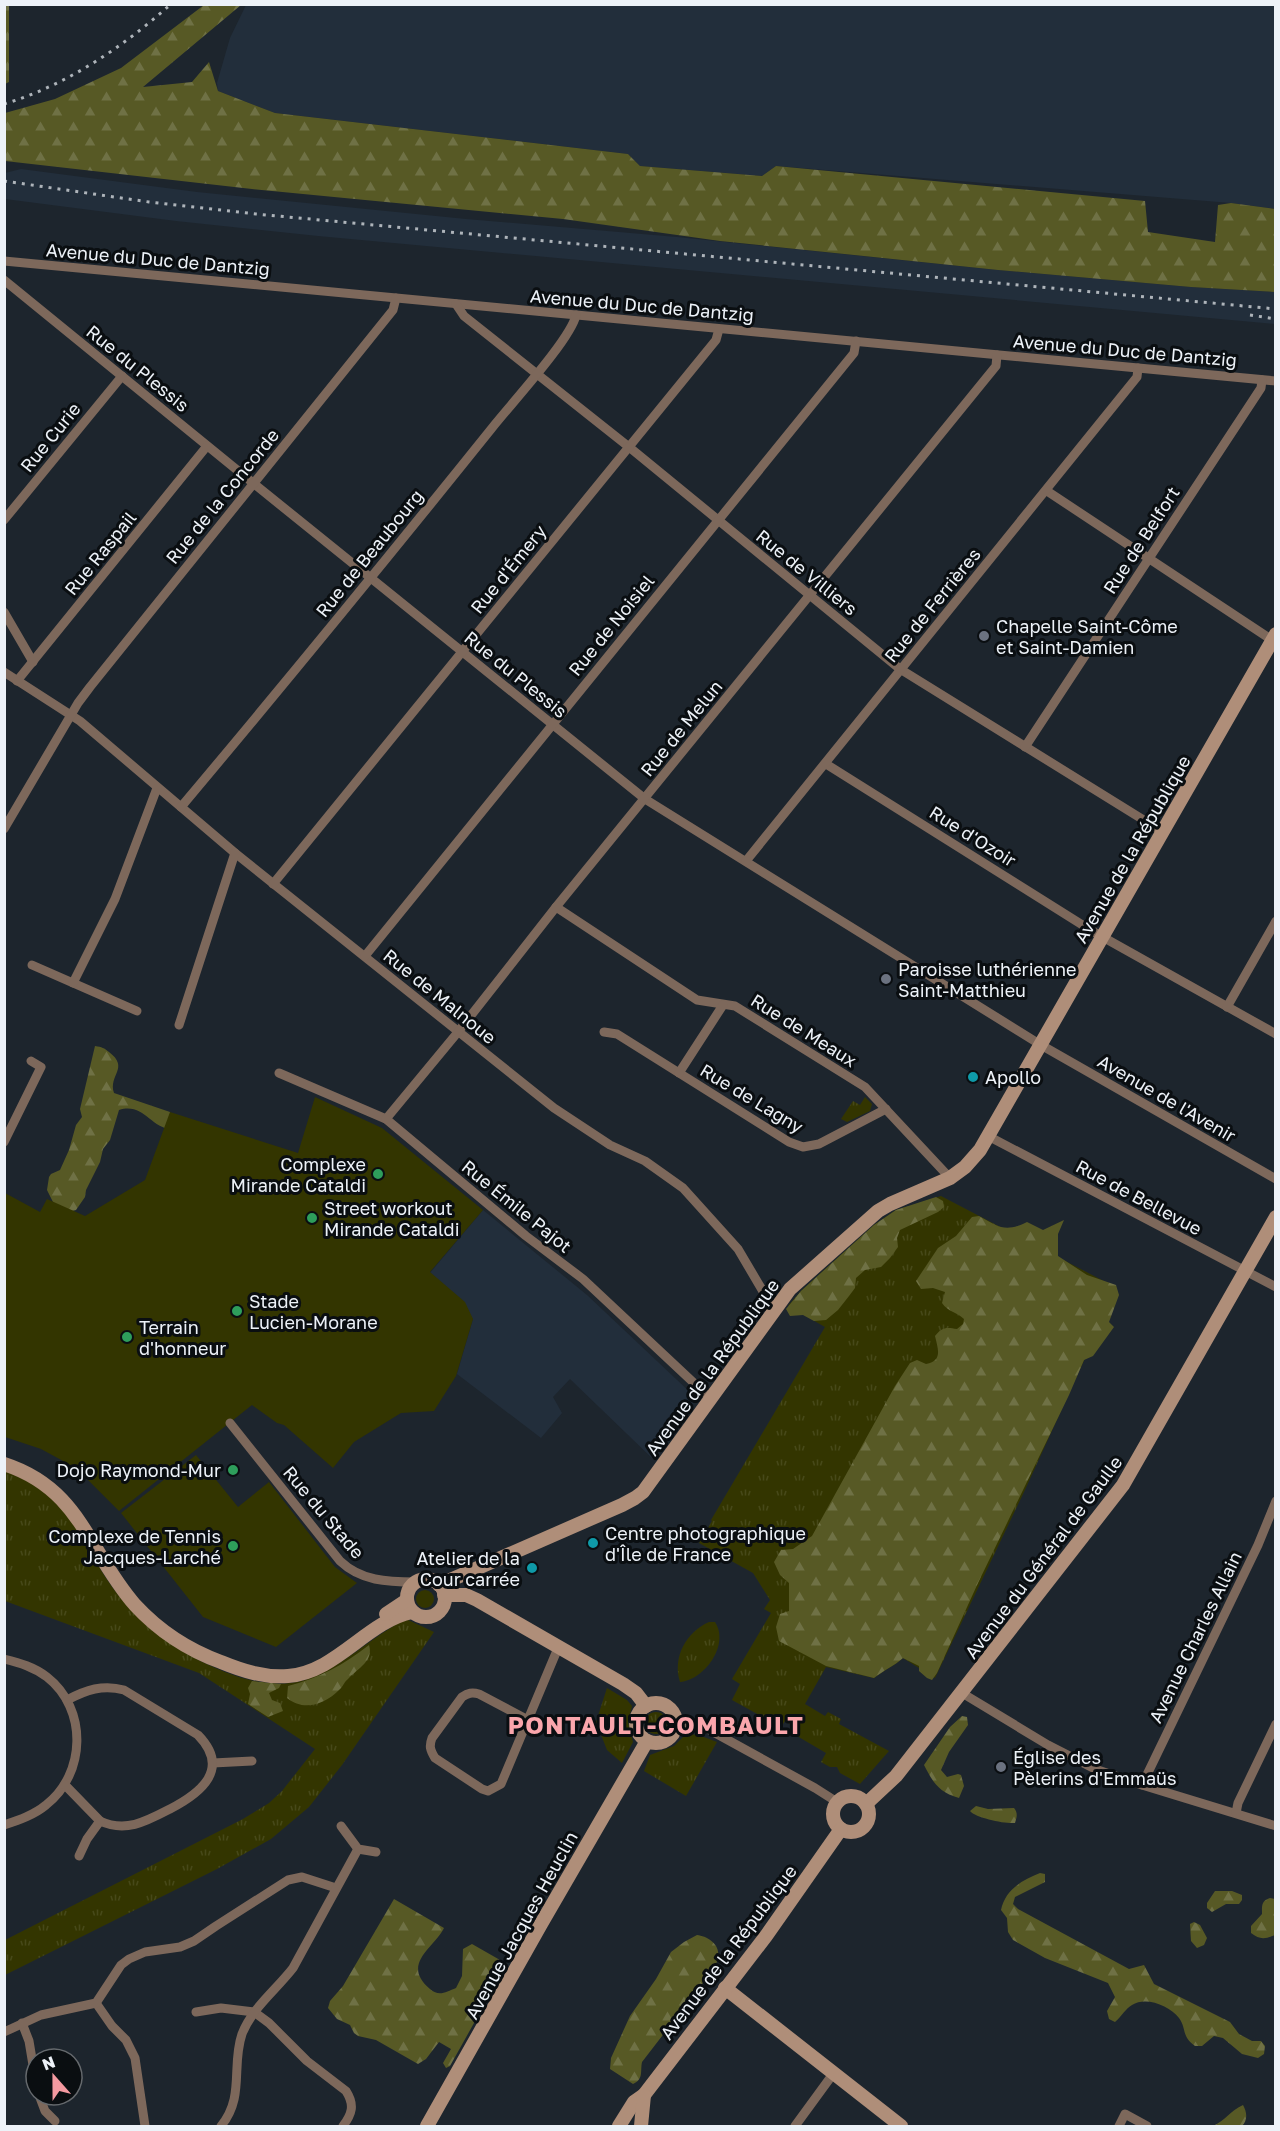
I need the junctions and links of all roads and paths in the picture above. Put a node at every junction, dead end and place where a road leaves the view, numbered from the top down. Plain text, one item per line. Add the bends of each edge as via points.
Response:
1 (4, 261) edge
2 (4, 280) edge
3 (396, 298) junction
4 (456, 304) junction
5 (576, 315) junction
6 (719, 329) junction
7 (856, 341) junction
8 (997, 355) junction
9 (1138, 368) junction
10 (536, 374) junction
11 (122, 376) junction
12 (1262, 380) junction
13 (1275, 381) edge
14 (207, 446) junction
15 (629, 447) junction
16 (253, 483) junction
17 (1047, 491) junction
18 (4, 520) edge
19 (718, 521) junction
20 (1148, 559) junction
21 (371, 578) junction
22 (809, 595) junction
23 (4, 612) edge
24 (1274, 639) edge
25 (462, 651) junction
26 (33, 662) junction
27 (900, 669) junction
28 (4, 672) edge
29 (17, 681) junction
30 (71, 715) junction
31 (552, 725) junction
32 (1025, 747) junction
33 (825, 764) junction
34 (157, 788) junction
35 (645, 799) junction
36 (181, 807) junction
37 (4, 830) edge
38 (1163, 832) junction
39 (235, 853) junction
40 (746, 861) junction
41 (273, 884) junction
42 (556, 907) junction
43 (1275, 921) edge
44 (1103, 936) junction
45 (365, 956) junction
46 (32, 965) dead end
47 (73, 983) junction
48 (723, 1005) junction
49 (1227, 1006) junction
50 (137, 1011) dead end
51 (179, 1025) dead end
52 (458, 1032) junction
53 (603, 1032) dead end
54 (1275, 1034) edge
55 (1041, 1045) junction
56 (31, 1061) dead end
57 (279, 1073) dead end
58 (680, 1073) junction
59 (886, 1109) junction
60 (386, 1119) junction
61 (988, 1136) junction
62 (4, 1142) edge
63 (950, 1178) junction
64 (1275, 1179) edge
65 (1275, 1217) edge
66 (1244, 1271) junction
67 (1275, 1287) edge
68 (774, 1310) junction
69 (711, 1399) junction
70 (230, 1423) dead end
71 (4, 1456) edge
72 (4, 1464) edge
73 (1275, 1501) edge
74 (416, 1582) junction
75 (442, 1590) junction
76 (410, 1606) junction
77 (558, 1648) junction
78 (4, 1659) edge
79 (962, 1693) junction
80 (67, 1700) junction
81 (646, 1706) junction
82 (528, 1720) junction
83 (677, 1723) junction
84 (1275, 1724) edge
85 (647, 1742) junction
86 (1266, 1745) junction
87 (1275, 1749) edge
88 (252, 1761) dead end
89 (213, 1763) junction
90 (65, 1785) junction
91 (1142, 1785) junction
92 (837, 1802) junction
93 (866, 1804) junction
94 (1236, 1813) junction
95 (100, 1821) junction
96 (4, 1825) edge
97 (341, 1826) dead end
98 (1275, 1826) edge
99 (841, 1829) junction
100 (358, 1849) junction
101 (376, 1852) dead end
102 (79, 1856) dead end
103 (336, 1888) junction
104 (725, 1988) junction
105 (96, 2003) junction
106 (196, 2012) dead end
107 (254, 2012) junction
108 (22, 2023) junction
109 (4, 2032) edge
110 (30, 2047) edge
111 (833, 2074) junction
112 (644, 2096) junction
113 (44, 2107) edge
114 (55, 2121) dead end
115 (145, 2127) edge
116 (221, 2127) edge
117 (343, 2127) edge
118 (427, 2127) edge
119 (619, 2127) edge
120 (641, 2127) edge
121 (795, 2127) edge
122 (901, 2127) edge
123 (1119, 2127) edge
124 (1147, 2127) edge

1 - 3 street, Avenue du Duc de Dantzig
2 - 11 street, Rue du Plessis
3 - 4 street, Avenue du Duc de Dantzig
3 - 16 street, Rue de la Concorde via 393,310
4 - 5 street, Avenue du Duc de Dantzig
4 - 10 street, Rue de Villiers via 464,316
5 - 6 street, Avenue du Duc de Dantzig
5 - 10 street, Rue de Beaubourg via 572,328
6 - 7 street, Avenue du Duc de Dantzig
6 - 15 street, Rue d'Émery via 716,340
7 - 8 street, Avenue du Duc de Dantzig
7 - 19 street, Rue de Noisiel via 854,353
8 - 9 street, Avenue du Duc de Dantzig
8 - 22 street, Rue de Melun via 996,366
9 - 12 street, Avenue du Duc de Dantzig
9 - 17 street, Rue de Ferrières via 1137,377
10 - 15 street, Rue de Villiers
10 - 21 street, Rue de Beaubourg
11 - 14 street, Rue du Plessis
11 - 18 street, Rue Curie
12 - 13 street, Avenue du Duc de Dantzig
12 - 20 street, Rue de Belfort via 1261,388
14 - 16 street, Rue du Plessis
14 - 26 street, Rue Raspail
15 - 19 street, Rue de Villiers
15 - 25 street, Rue d'Émery
16 - 21 street, Rue du Plessis
16 - 30 street, Rue de la Concorde
17 - 20 street
17 - 27 street, Rue de Ferrières
19 - 22 street, Rue de Villiers
19 - 31 street, Rue de Noisiel
20 - 24 street
20 - 32 street, Rue de Belfort
21 - 25 street, Rue du Plessis
21 - 36 street, Rue de Beaubourg
22 - 27 street, Rue de Villiers
22 - 35 street, Rue de Melun
23 - 26 street
24 - 38 street, Avenue de la République
25 - 31 street, Rue du Plessis
25 - 41 street, Rue d'Émery
26 - 29 street, Rue Raspail
27 - 32 street, Rue de Villiers
27 - 33 street, Rue de Ferrières
28 - 29 street, Rue de Malnoue
29 - 30 street, Rue de Malnoue
30 - 34 street, Rue de Malnoue
30 - 37 street, Rue de la Concorde
31 - 35 street, Rue du Plessis
31 - 45 street, Rue de Noisiel
32 - 38 street, Rue de Villiers
33 - 40 street, Rue de Ferrières
33 - 44 street, Rue d'Ozoir
34 - 36 street, Rue de Malnoue
34 - 47 street via 115,899
35 - 40 street, Rue du Plessis
35 - 42 street, Rue de Melun
36 - 39 street, Rue de Malnoue
38 - 44 street, Avenue de la République
39 - 41 street, Rue de Malnoue
39 - 51 street
40 - 55 street, Rue du Plessis
41 - 45 street, Rue de Malnoue
42 - 48 street, Rue de Meaux via 697,1000
42 - 52 street, Rue de Melun
43 - 49 street
44 - 49 street, Rue d'Ozoir
44 - 55 street, Avenue de la République
45 - 52 street, Rue de Malnoue
46 - 47 street
47 - 50 street
48 - 58 street
48 - 59 street, Rue de Meaux via 735,1006 865,1087
49 - 54 street, Rue d'Ozoir
52 - 60 street, Rue de Melun
52 - 68 street, Rue de Malnoue via 581,1128 645,1161 683,1188 738,1249
53 - 58 street, Rue de Lagny via 617,1034
55 - 61 street, Avenue de la République
55 - 64 street, Avenue de l'Avenir
56 - 62 street via 41,1067
57 - 60 street, Rue Émile Pajot
58 - 59 street, Rue de Lagny via 803,1148 819,1144
59 - 63 street, Rue de Meaux
60 - 69 street, Rue Émile Pajot via 583,1279
61 - 63 street, Avenue de la République via 972,1160
61 - 66 street, Rue de Bellevue
63 - 68 street, Avenue de la République via 878,1211 790,1289
65 - 66 street, Avenue du Général de Gaulle
66 - 67 street, Rue de Bellevue
66 - 79 street, Avenue du Général de Gaulle via 1123,1485
68 - 69 street, Avenue de la République
69 - 75 street, Avenue de la République via 635,1498
70 - 74 street, Rue du Stade via 348,1569 374,1580
71 - 76 street via 40,1471 60,1486 133,1592 163,1622 195,1643 234,1659 274,1669 299,1666
72 - 76 street via 32,1475 57,1492 126,1594 159,1628 190,1649 234,1667 264,1676 299,1674 331,1660
73 - 91 street, Avenue Charles Allain via 1258,1545
74 - 75 street via 428,1580
74 - 76 street via 408,1591
75 - 76 street via 443,1606 436,1614 425,1617
75 - 77 street via 477,1600
77 - 81 street via 623,1684
77 - 82 street
78 - 80 street via 40,1672
79 - 91 street via 1057,1750 1095,1769
79 - 93 street, Avenue du Général de Gaulle via 896,1776
80 - 89 street via 97,1688 124,1690 198,1735
80 - 90 street via 78,1743
81 - 83 street via 657,1703 668,1707
81 - 85 street via 638,1715 636,1727
82 - 82 street via 474,1692 462,1697 432,1738 431,1751 435,1758 488,1791 501,1784
83 - 85 street via 667,1740
83 - 92 street via 706,1728
84 - 86 street
85 - 118 street, Avenue Jacques Heuclin
86 - 87 street
86 - 94 street
88 - 89 street
89 - 95 street via 206,1784 183,1802 136,1825 117,1826
90 - 95 street
90 - 96 street via 41,1809
91 - 94 street
92 - 93 street via 852,1796
92 - 99 street via 833,1820
93 - 99 street via 869,1815 862,1828 852,1832
94 - 98 street
95 - 102 street
97 - 100 street
99 - 104 street, Avenue de la République
100 - 101 street
100 - 103 street
103 - 105 street via 302,1877 288,1880 194,1941 129,1959
103 - 107 street via 293,1968
104 - 111 street
104 - 112 street, Avenue de la République
105 - 108 street via 41,2014
105 - 115 street via 126,2040 135,2058
106 - 107 street via 221,2008
107 - 116 street via 239,2045 236,2098
107 - 117 street via 306,2061 346,2091 353,2108
108 - 109 street
108 - 110 street
111 - 121 street
111 - 122 street
112 - 119 street, Avenue de la République via 634,2102
112 - 120 street
113 - 114 street
123 - 124 street via 1125,2114

